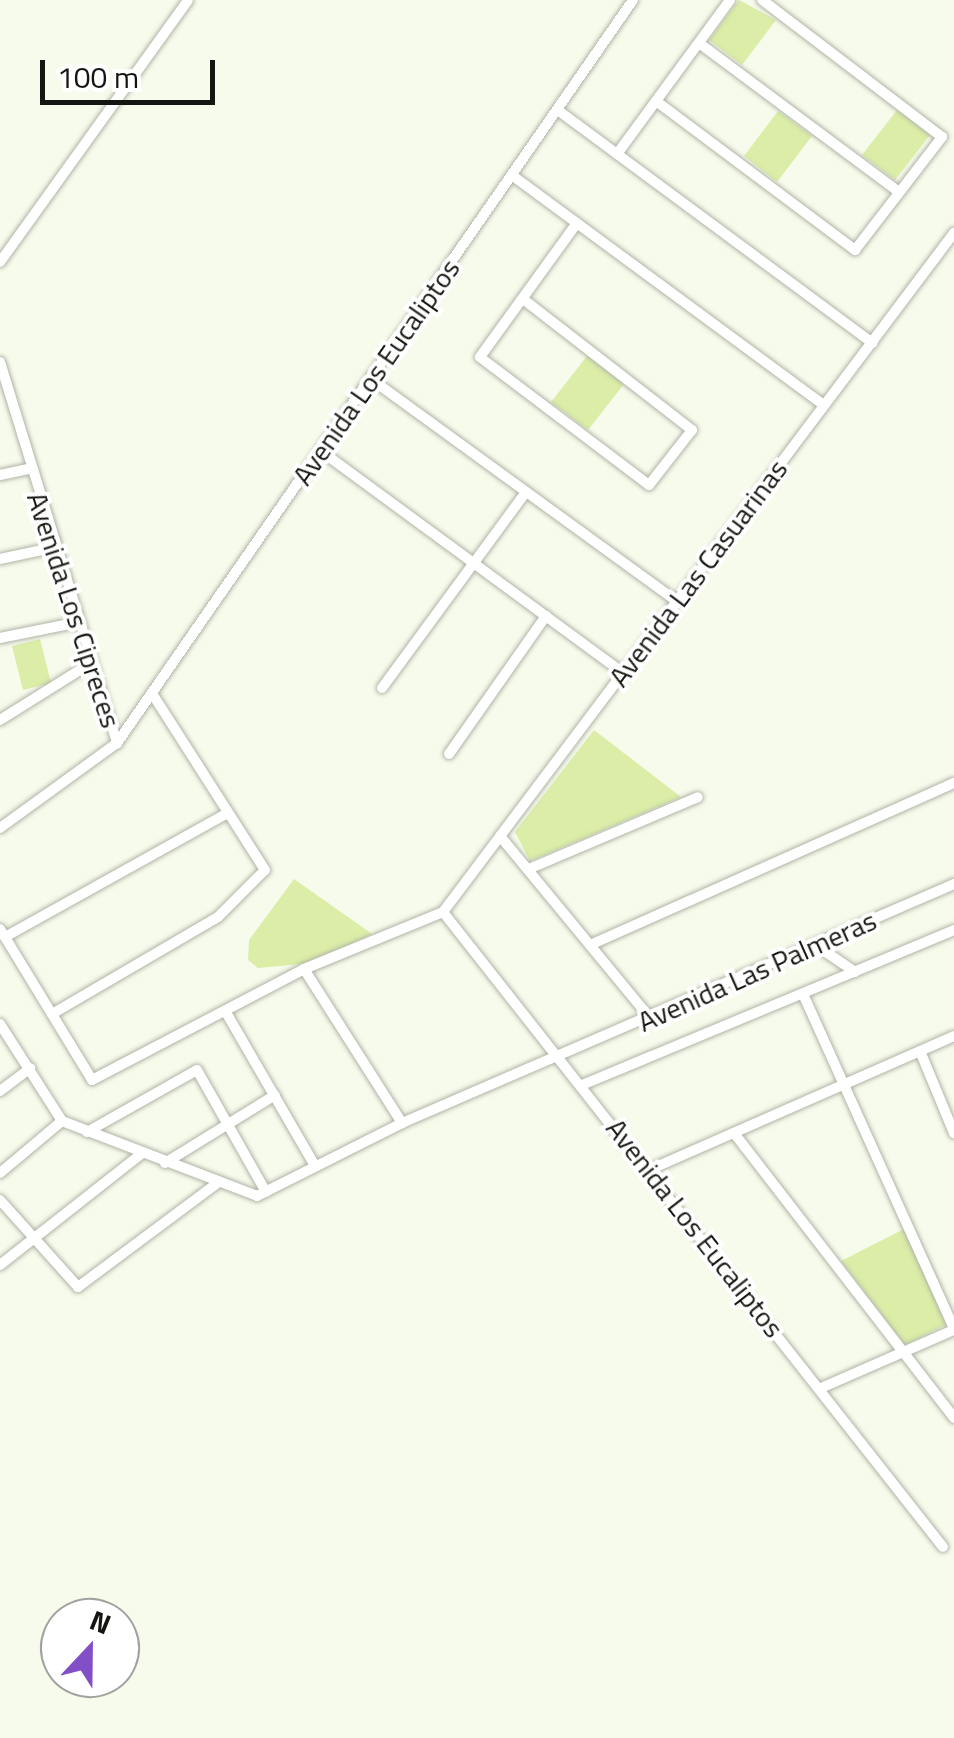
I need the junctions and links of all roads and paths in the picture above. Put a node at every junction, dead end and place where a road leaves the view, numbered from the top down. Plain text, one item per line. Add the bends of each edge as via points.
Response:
1 (188, 0) edge
2 (633, 0) edge
3 (730, 0) edge
4 (762, 0) edge
5 (699, 43) junction
6 (656, 100) junction
7 (559, 111) junction
8 (617, 154) junction
9 (513, 176) junction
10 (900, 192) junction
11 (577, 223) junction
12 (954, 233) edge
13 (0, 262) edge
14 (522, 299) junction
15 (872, 342) junction
16 (1, 369) edge
17 (371, 379) junction
18 (824, 405) junction
19 (321, 451) junction
20 (29, 469) junction
21 (0, 475) edge
22 (526, 492) junction
23 (56, 547) junction
24 (0, 559) edge
25 (473, 562) junction
26 (677, 601) junction
27 (546, 616) junction
28 (80, 622) junction
29 (0, 638) edge
30 (91, 662) junction
31 (623, 672) junction
32 (382, 688) dead end
33 (152, 693) junction
34 (16, 717) junction
35 (0, 720) edge
36 (0, 728) edge
37 (117, 743) junction
38 (449, 754) dead end
39 (954, 783) edge
40 (698, 798) dead end
41 (226, 814) junction
42 (0, 828) edge
43 (500, 836) junction
44 (531, 868) junction
45 (954, 884) edge
46 (443, 912) junction
47 (954, 930) edge
48 (3, 933) edge
49 (590, 945) junction
50 (817, 946) junction
51 (304, 969) junction
52 (855, 972) junction
53 (803, 994) junction
54 (52, 1014) junction
55 (228, 1014) junction
56 (650, 1019) junction
57 (0, 1024) edge
58 (954, 1036) edge
59 (920, 1051) junction
60 (559, 1055) junction
61 (30, 1068) junction
62 (844, 1084) junction
63 (582, 1086) junction
64 (0, 1090) edge
65 (275, 1095) junction
66 (62, 1121) junction
67 (402, 1123) junction
68 (228, 1124) junction
69 (87, 1132) junction
70 (734, 1133) junction
71 (954, 1133) edge
72 (142, 1154) junction
73 (166, 1163) junction
74 (314, 1164) junction
75 (650, 1170) junction
76 (0, 1173) edge
77 (219, 1182) junction
78 (262, 1194) junction
79 (0, 1200) edge
80 (32, 1240) junction
81 (0, 1264) edge
82 (954, 1329) edge
83 (905, 1351) junction
84 (821, 1388) junction
85 (954, 1418) edge
86 (943, 1547) dead end

1 - 13 street
2 - 7 street, Avenida Los Eucaliptos
3 - 5 street
4 - 10 street via 942,136
5 - 6 street
5 - 10 street
6 - 8 street
6 - 10 street via 856,250
7 - 8 street
7 - 9 street, Avenida Los Eucaliptos
8 - 15 street
9 - 11 street
9 - 17 street, Avenida Los Eucaliptos
11 - 14 street
11 - 18 street
12 - 15 street, Avenida Las Casuarinas
14 - 14 street via 480,358 649,486 692,430
15 - 18 street, Avenida Las Casuarinas
16 - 20 street, Avenida Los Cipreces
17 - 19 street, Avenida Los Eucaliptos
17 - 22 street
18 - 26 street, Avenida Las Casuarinas
19 - 25 street
19 - 33 street, Avenida Los Eucaliptos
20 - 21 street
20 - 23 street, Avenida Los Cipreces
22 - 25 street
22 - 26 street
23 - 24 street
23 - 28 street, Avenida Los Cipreces
25 - 27 street
25 - 32 street
26 - 31 street, Avenida Las Casuarinas
27 - 31 street
27 - 38 street
28 - 29 street
28 - 30 street, Avenida Los Cipreces
30 - 34 street
30 - 37 street, Avenida Los Cipreces
31 - 43 street, Avenida Las Casuarinas
33 - 37 street, Avenida Los Eucaliptos
33 - 41 street
34 - 35 street
34 - 36 street
37 - 42 street, Avenida Los Eucaliptos
39 - 49 street
40 - 44 street
41 - 48 street
41 - 54 street via 266,870 218,917
43 - 44 street
43 - 46 street, Avenida Las Casuarinas
44 - 49 street
45 - 50 street, Avenida Las Palmeras
46 - 51 street
46 - 60 street, Avenida Los Eucaliptos
47 - 52 street, Avenida Las Palmeras
48 - 54 street
49 - 56 street
50 - 52 street
50 - 56 street, Avenida Las Palmeras
51 - 55 street
51 - 67 street
52 - 53 street, Avenida Las Palmeras
53 - 62 street
53 - 63 street, Avenida Las Palmeras
54 - 55 street via 92,1080
55 - 65 street
56 - 60 street, Avenida Las Palmeras
57 - 61 street
58 - 59 street
59 - 62 street
59 - 71 street
60 - 63 street, Avenida Los Eucaliptos
60 - 67 street, Avenida Las Palmeras
61 - 64 street
61 - 66 street
62 - 70 street
62 - 82 street
63 - 75 street, Avenida Los Eucaliptos
65 - 68 street
65 - 74 street
66 - 69 street
66 - 76 street
67 - 74 street, Avenida Las Palmeras
68 - 69 street via 197,1070
68 - 73 street
68 - 78 street
69 - 72 street
70 - 75 street
70 - 83 street
72 - 73 street
72 - 80 street
73 - 77 street
74 - 78 street, Avenida Las Palmeras
75 - 84 street, Avenida Los Eucaliptos
77 - 78 street
77 - 80 street via 78,1288
79 - 80 street
80 - 81 street
82 - 83 street
83 - 84 street
83 - 85 street
84 - 86 street, Avenida Los Eucaliptos

